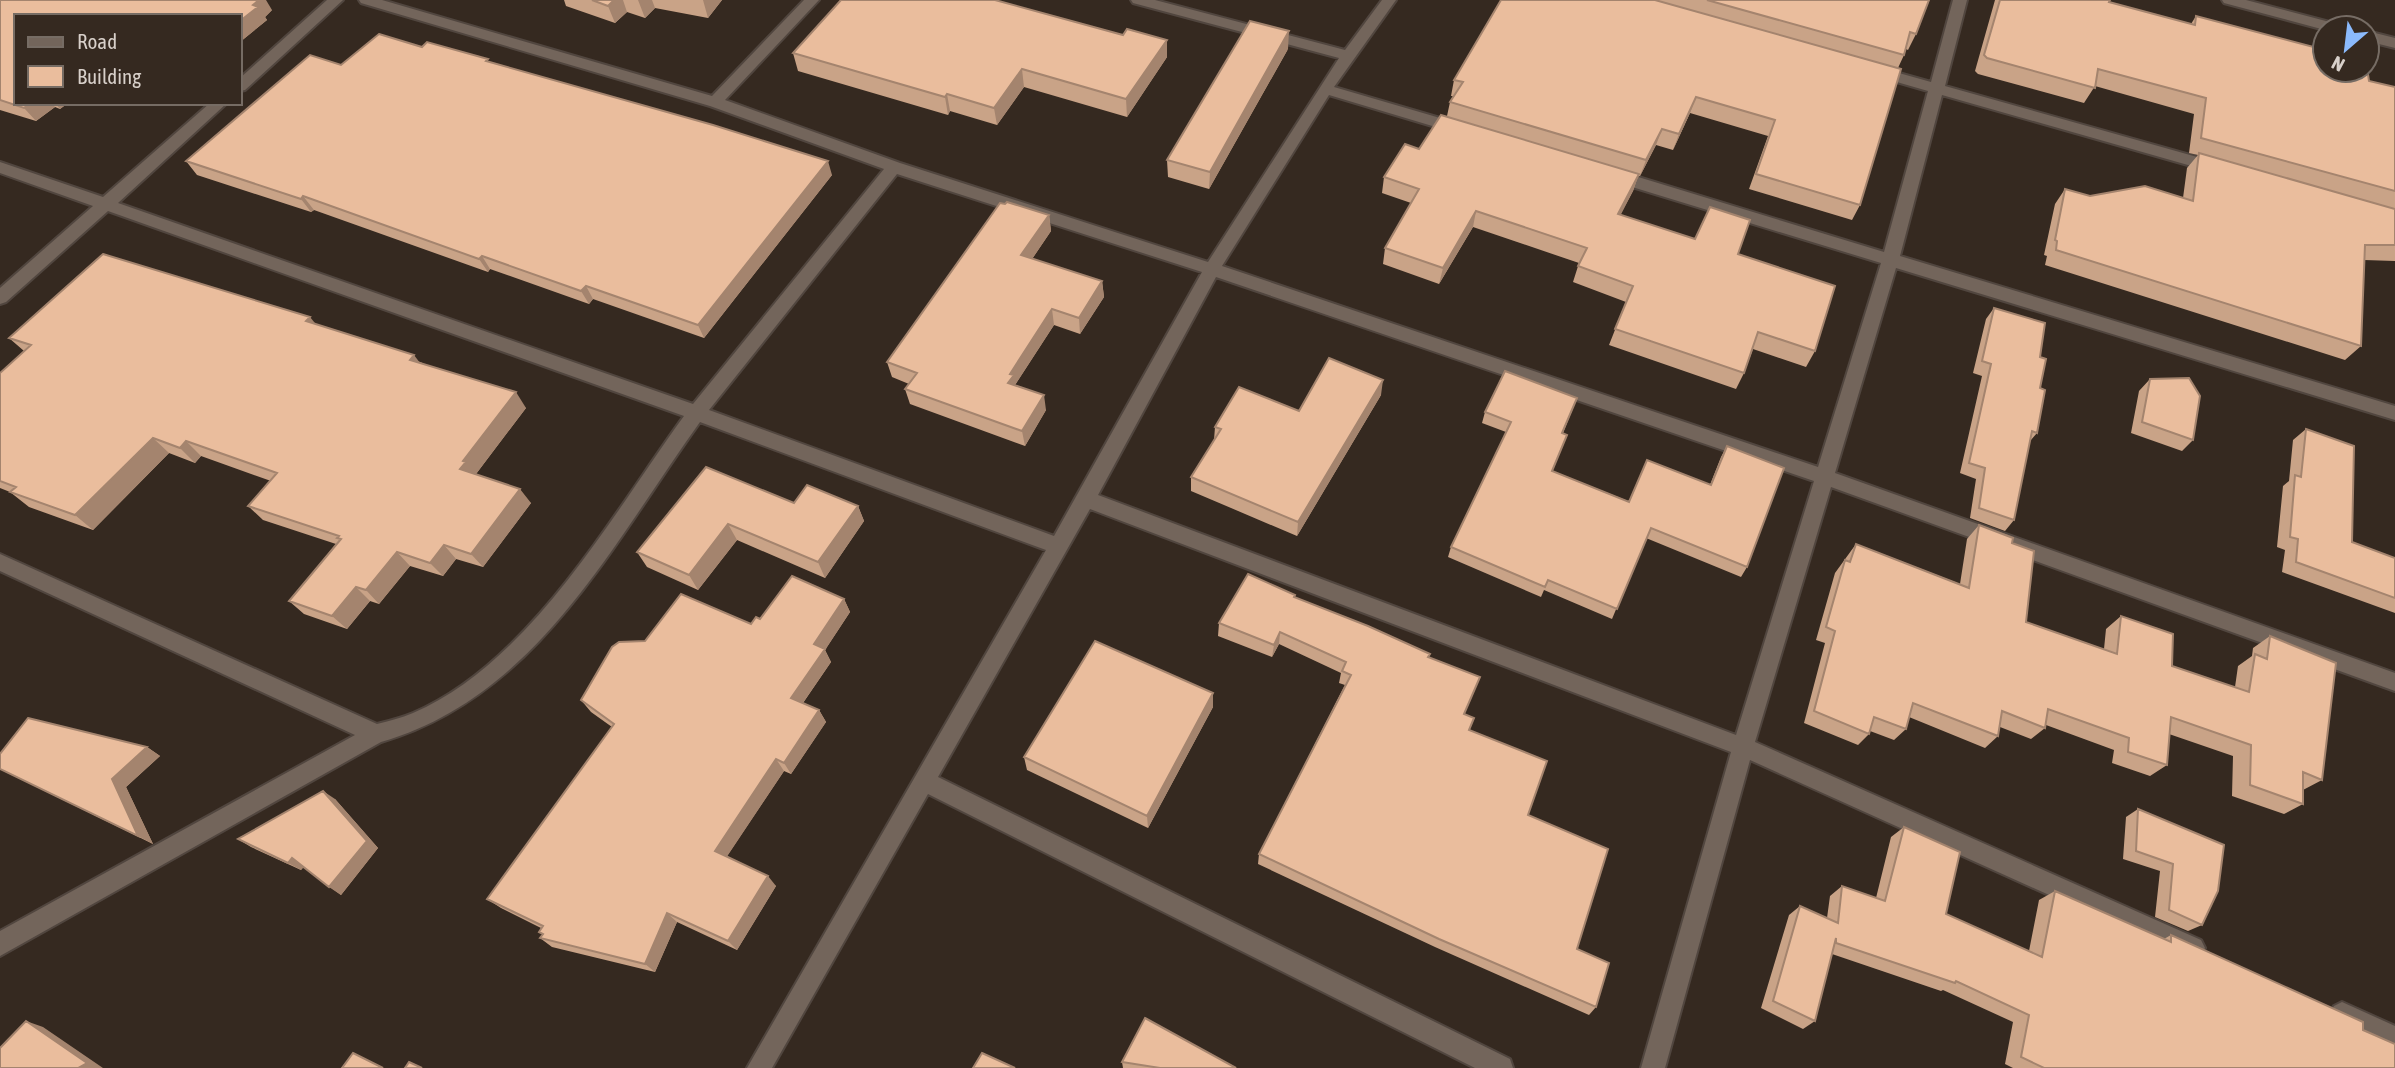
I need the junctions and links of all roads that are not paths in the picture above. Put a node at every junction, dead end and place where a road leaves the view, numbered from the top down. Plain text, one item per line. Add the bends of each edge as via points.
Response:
1 (336, 0) edge
2 (366, 0) edge
3 (812, 0) edge
4 (1138, 0) edge
5 (1389, 0) edge
6 (1960, 0) edge
7 (2229, 0) edge
8 (2311, 21) edge
9 (1349, 56) junction
10 (1856, 66) edge
11 (242, 84) edge
12 (1325, 89) junction
13 (1936, 89) junction
14 (715, 102) junction
15 (218, 105) edge
16 (1470, 132) edge
17 (0, 167) edge
18 (894, 167) junction
19 (1601, 172) edge
20 (2238, 174) edge
21 (107, 205) junction
22 (1891, 258) junction
23 (1212, 269) junction
24 (0, 298) edge
25 (697, 413) junction
26 (2395, 413) edge
27 (1826, 477) junction
28 (1086, 499) junction
29 (1058, 546) junction
30 (0, 562) edge
31 (2395, 682) edge
32 (376, 734) junction
33 (1743, 747) junction
34 (926, 782) junction
35 (0, 944) edge
36 (2216, 958) edge
37 (2318, 1003) edge
38 (2395, 1038) edge
39 (760, 1068) edge
40 (1501, 1068) edge
41 (1653, 1068) edge

1 - 11 street
2 - 14 street
3 - 14 street
4 - 9 street
5 - 9 street
6 - 13 street
7 - 8 street
9 - 12 street
10 - 13 street
12 - 16 street
12 - 23 street
13 - 20 street
13 - 22 street
14 - 18 street
15 - 21 street
17 - 21 street
18 - 23 street
18 - 25 street
19 - 22 street
21 - 24 street
21 - 25 street
22 - 26 street
22 - 27 street
23 - 27 street
23 - 28 street
25 - 29 street
25 - 32 street via 568,597 517,652 424,719
27 - 31 street
27 - 33 street
28 - 29 street
28 - 33 street
29 - 34 street
30 - 32 street
32 - 35 street
33 - 36 street
33 - 41 street
34 - 39 street
34 - 40 street
37 - 38 street

